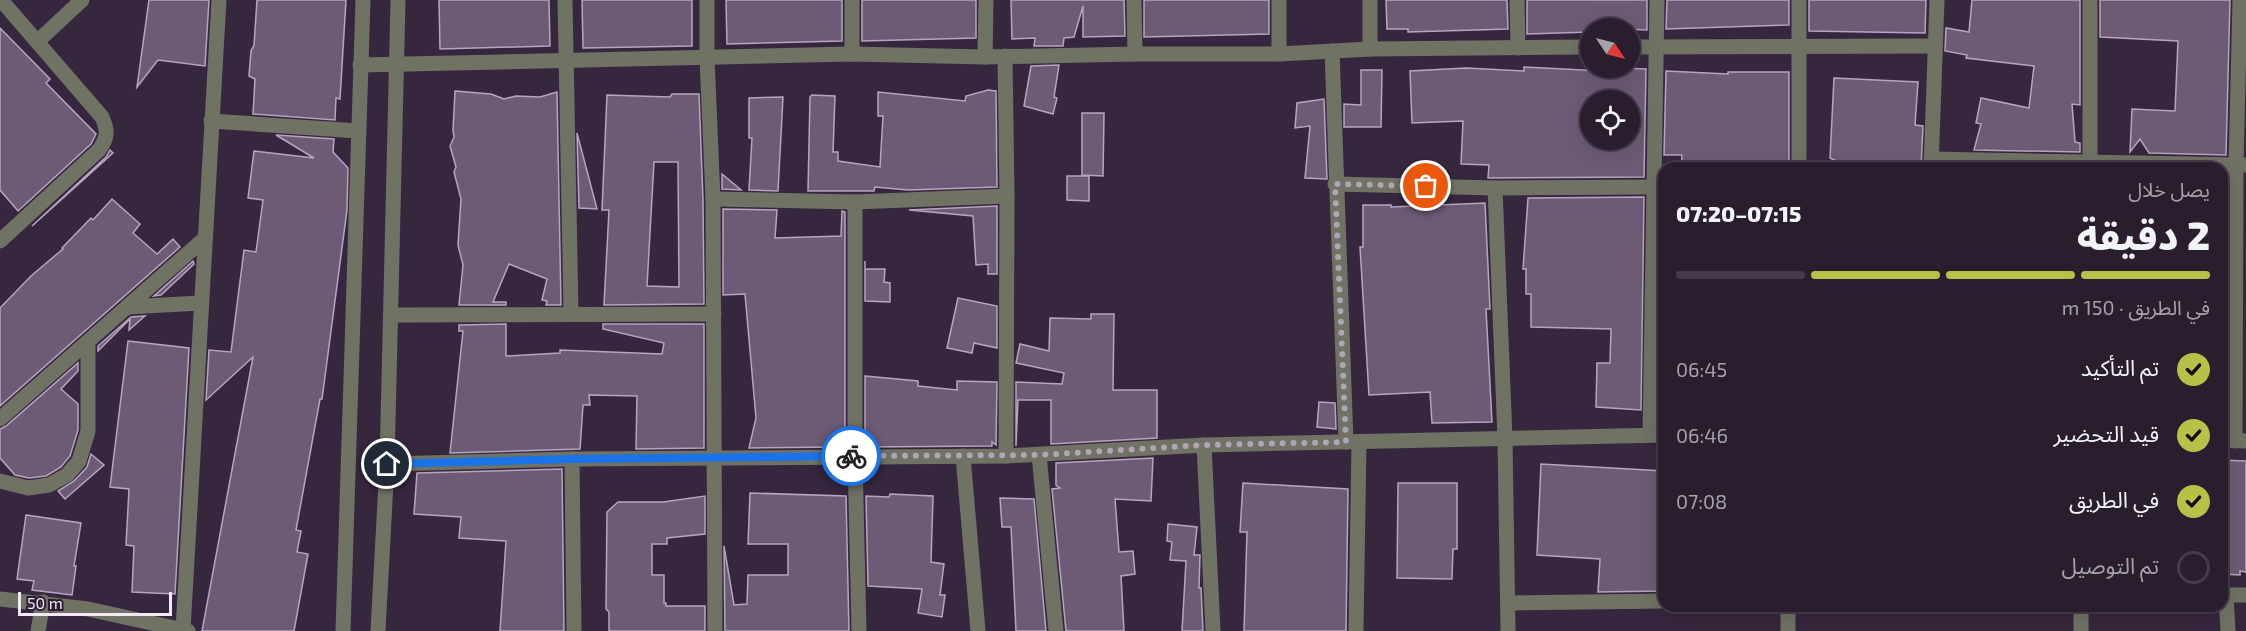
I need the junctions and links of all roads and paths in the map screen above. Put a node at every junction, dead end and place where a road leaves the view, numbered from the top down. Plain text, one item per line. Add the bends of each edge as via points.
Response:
1 (1, 0) edge
2 (82, 0) edge
3 (219, 0) edge
4 (363, 0) edge
5 (398, 0) edge
6 (565, 0) edge
7 (707, 0) edge
8 (852, 0) edge
9 (986, 0) edge
10 (1134, 0) edge
11 (1279, 0) edge
12 (1370, 0) edge
13 (1517, 0) edge
14 (1657, 0) edge
15 (1799, 0) edge
16 (1936, 0) edge
17 (2090, 0) edge
18 (2241, 0) edge
19 (38, 41) junction
20 (1798, 46) junction
21 (1935, 46) junction
22 (1580, 47) edge
23 (1640, 47) edge
24 (1656, 47) junction
25 (1518, 48) junction
26 (1370, 49) junction
27 (1332, 51) junction
28 (852, 54) junction
29 (1134, 54) junction
30 (1279, 54) junction
31 (1005, 56) junction
32 (985, 57) junction
33 (707, 58) junction
34 (565, 60) junction
35 (360, 64) junction
36 (395, 64) junction
37 (212, 121) junction
38 (358, 131) junction
39 (1799, 162) edge
40 (1931, 162) edge
41 (2090, 162) edge
42 (2241, 165) edge
43 (1335, 184) junction
44 (1495, 188) junction
45 (1654, 188) junction
46 (1007, 196) junction
47 (713, 199) junction
48 (855, 201) junction
49 (3, 232) edge
50 (204, 239) junction
51 (201, 303) junction
52 (128, 307) junction
53 (571, 314) junction
54 (714, 314) junction
55 (390, 315) junction
56 (88, 342) junction
57 (0, 419) edge
58 (1657, 435) edge
59 (1505, 438) junction
60 (2234, 441) edge
61 (1352, 442) junction
62 (1204, 445) junction
63 (1039, 455) junction
64 (855, 456) junction
65 (963, 456) junction
66 (1006, 456) junction
67 (714, 458) junction
68 (572, 459) junction
69 (387, 464) junction
70 (0, 481) edge
71 (2228, 595) edge
72 (2246, 595) edge
73 (0, 599) edge
74 (1658, 601) edge
75 (43, 602) junction
76 (1508, 603) junction
77 (1788, 612) edge
78 (2081, 612) edge
79 (2226, 612) edge
80 (38, 631) edge
81 (185, 631) edge
82 (343, 631) edge
83 (378, 631) edge
84 (574, 631) edge
85 (715, 631) edge
86 (859, 631) edge
87 (978, 631) edge
88 (1056, 631) edge
89 (1214, 631) edge
90 (1356, 631) edge
91 (1508, 631) edge
92 (1788, 631) edge
93 (2081, 631) edge
94 (2228, 631) edge

1 - 19 street
2 - 19 street
3 - 37 street
4 - 35 street
5 - 36 street
6 - 34 street
7 - 33 street
8 - 28 street
9 - 32 street
10 - 29 street
11 - 30 street
12 - 26 street
13 - 25 street
14 - 24 street
15 - 20 street
16 - 21 street
17 - 41 street
18 - 42 street
19 - 49 street via 102,117 107,139
20 - 21 street
20 - 24 street
20 - 39 street
21 - 40 street
22 - 25 street
23 - 24 street
24 - 45 street
25 - 26 street
26 - 27 street
27 - 30 street
27 - 43 street
28 - 32 street
28 - 33 street
29 - 30 street
29 - 31 street
31 - 32 street
31 - 46 street
33 - 34 street
33 - 47 street
34 - 36 street
34 - 53 street
35 - 36 street
35 - 38 street
36 - 55 street
37 - 38 street
37 - 50 street
38 - 82 street
42 - 60 street
43 - 44 street
43 - 61 street
44 - 45 street
44 - 59 street
45 - 58 street
46 - 48 street
46 - 66 street
47 - 48 street
47 - 54 street
48 - 64 street
50 - 51 street
50 - 52 street
51 - 52 street
51 - 81 street
52 - 56 street
53 - 54 street
53 - 55 street
54 - 67 street
55 - 69 street
56 - 57 street
56 - 70 street via 88,431 79,461 67,475 48,485 28,488
58 - 59 street
59 - 61 street
59 - 76 street
61 - 62 street
61 - 90 street
62 - 63 street
62 - 89 street
63 - 66 street
63 - 88 street
64 - 65 street
64 - 67 street
64 - 86 street
65 - 66 street
65 - 87 street
67 - 68 street
67 - 85 street
68 - 69 street
68 - 84 street
69 - 83 street
71 - 72 street
73 - 75 street
74 - 76 street
75 - 80 street
75 - 81 street
76 - 91 street
77 - 92 street
78 - 93 street
79 - 94 street

